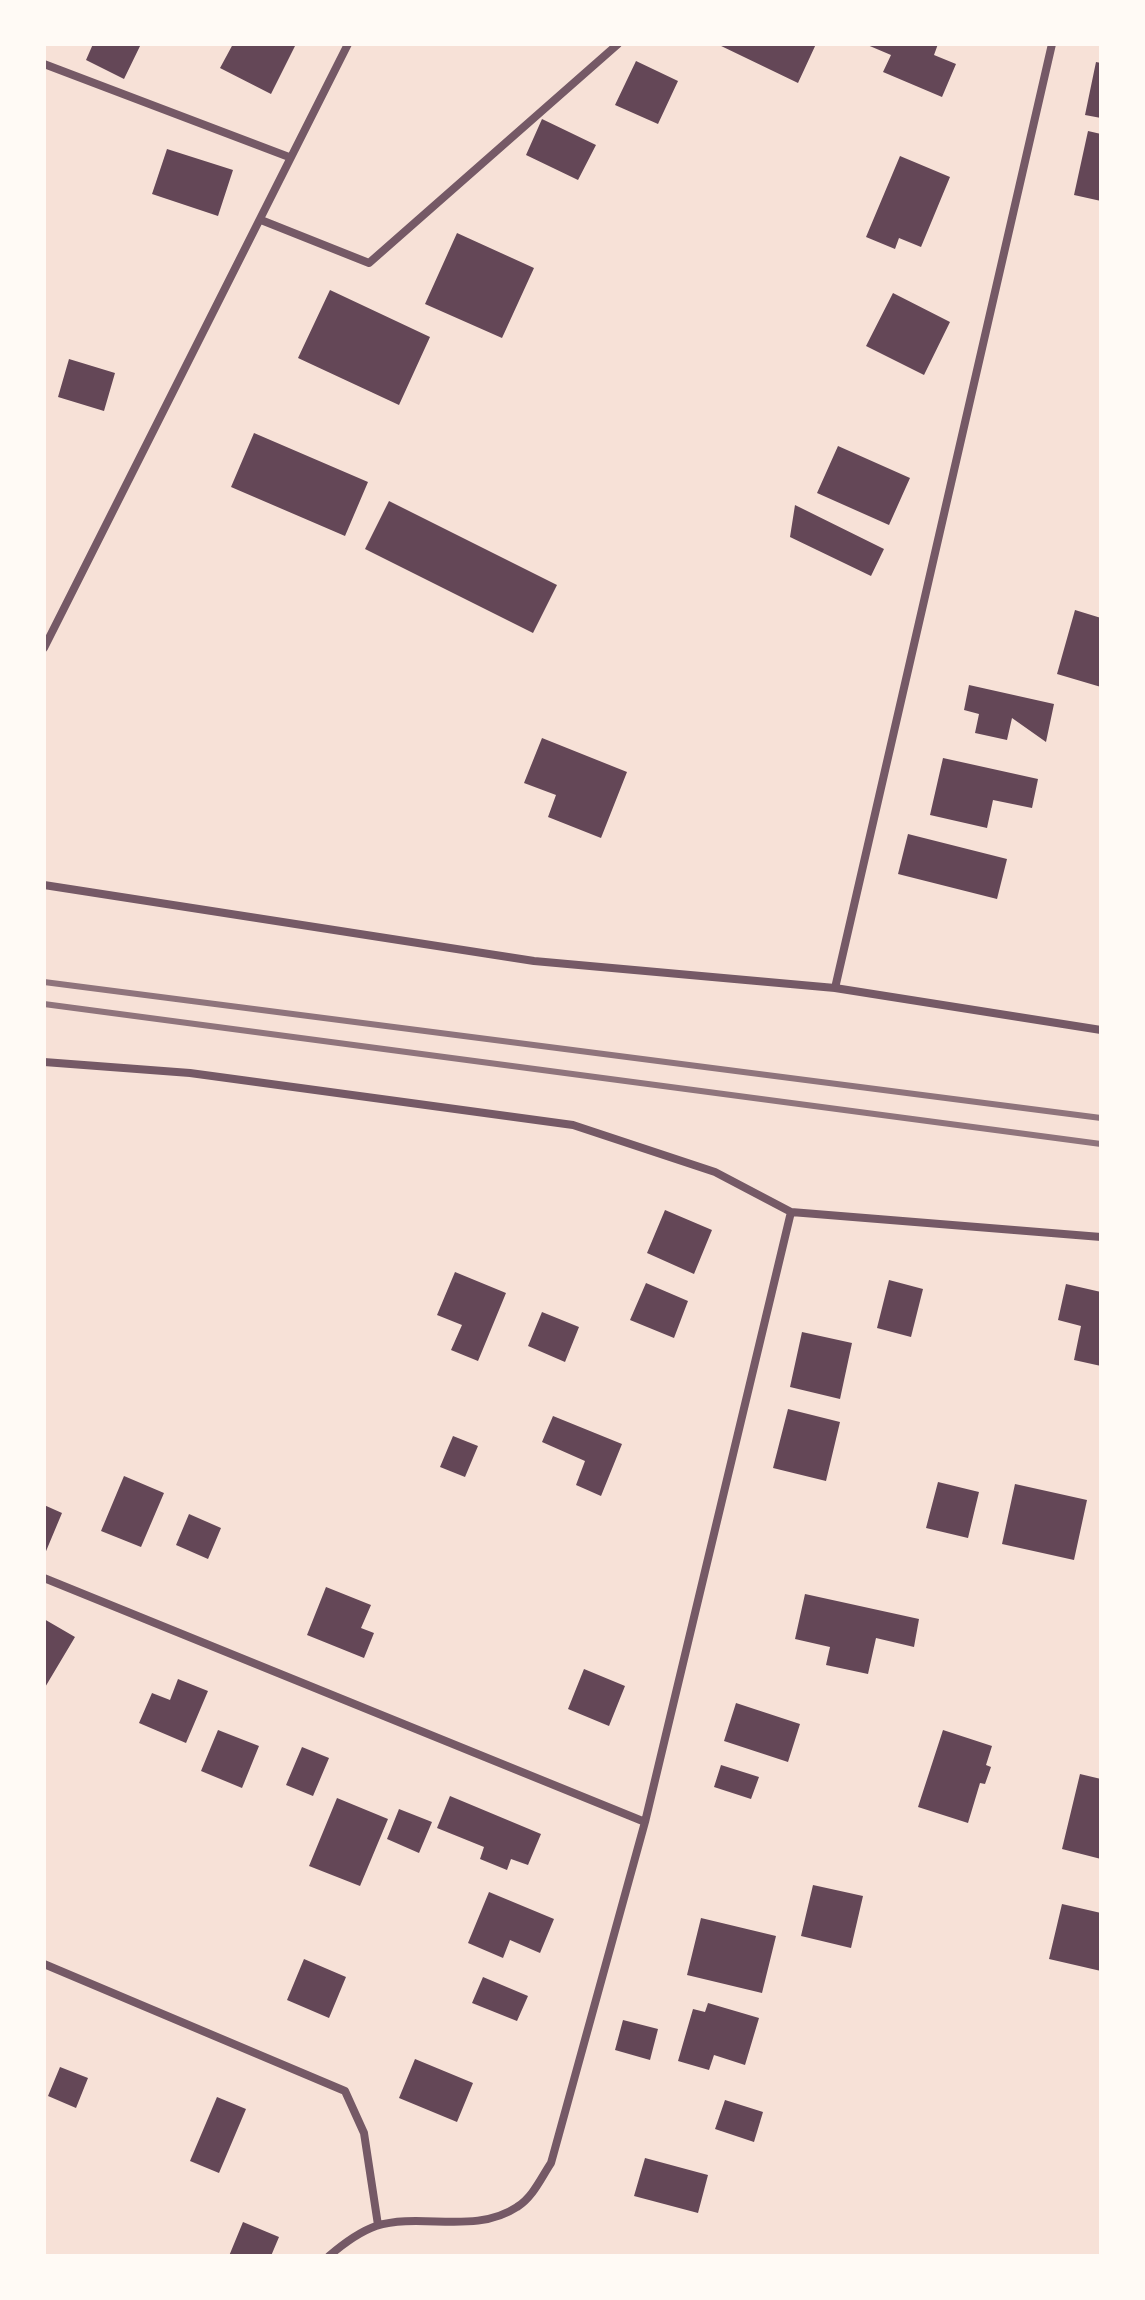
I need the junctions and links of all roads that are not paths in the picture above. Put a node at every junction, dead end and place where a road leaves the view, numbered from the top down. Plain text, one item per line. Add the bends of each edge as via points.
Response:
1 (348, 44) edge
2 (618, 44) edge
3 (1052, 44) edge
4 (44, 64) edge
5 (289, 157) junction
6 (261, 220) junction
7 (44, 648) edge
8 (44, 885) edge
9 (835, 988) junction
10 (1101, 1030) edge
11 (44, 1062) edge
12 (791, 1212) junction
13 (1101, 1237) edge
14 (44, 1578) edge
15 (645, 1822) junction
16 (44, 1964) edge
17 (378, 2225) junction
18 (329, 2256) edge

1 - 5 street
2 - 6 street via 369,263
3 - 9 street
4 - 5 street
5 - 6 street
6 - 7 street
8 - 9 street via 534,961
9 - 10 street
11 - 12 street via 190,1073 573,1125 715,1172
12 - 13 street
12 - 15 street
14 - 15 street
15 - 17 street via 551,2163 533,2192 518,2207 488,2220
16 - 17 street via 345,2091 364,2133
17 - 18 street

